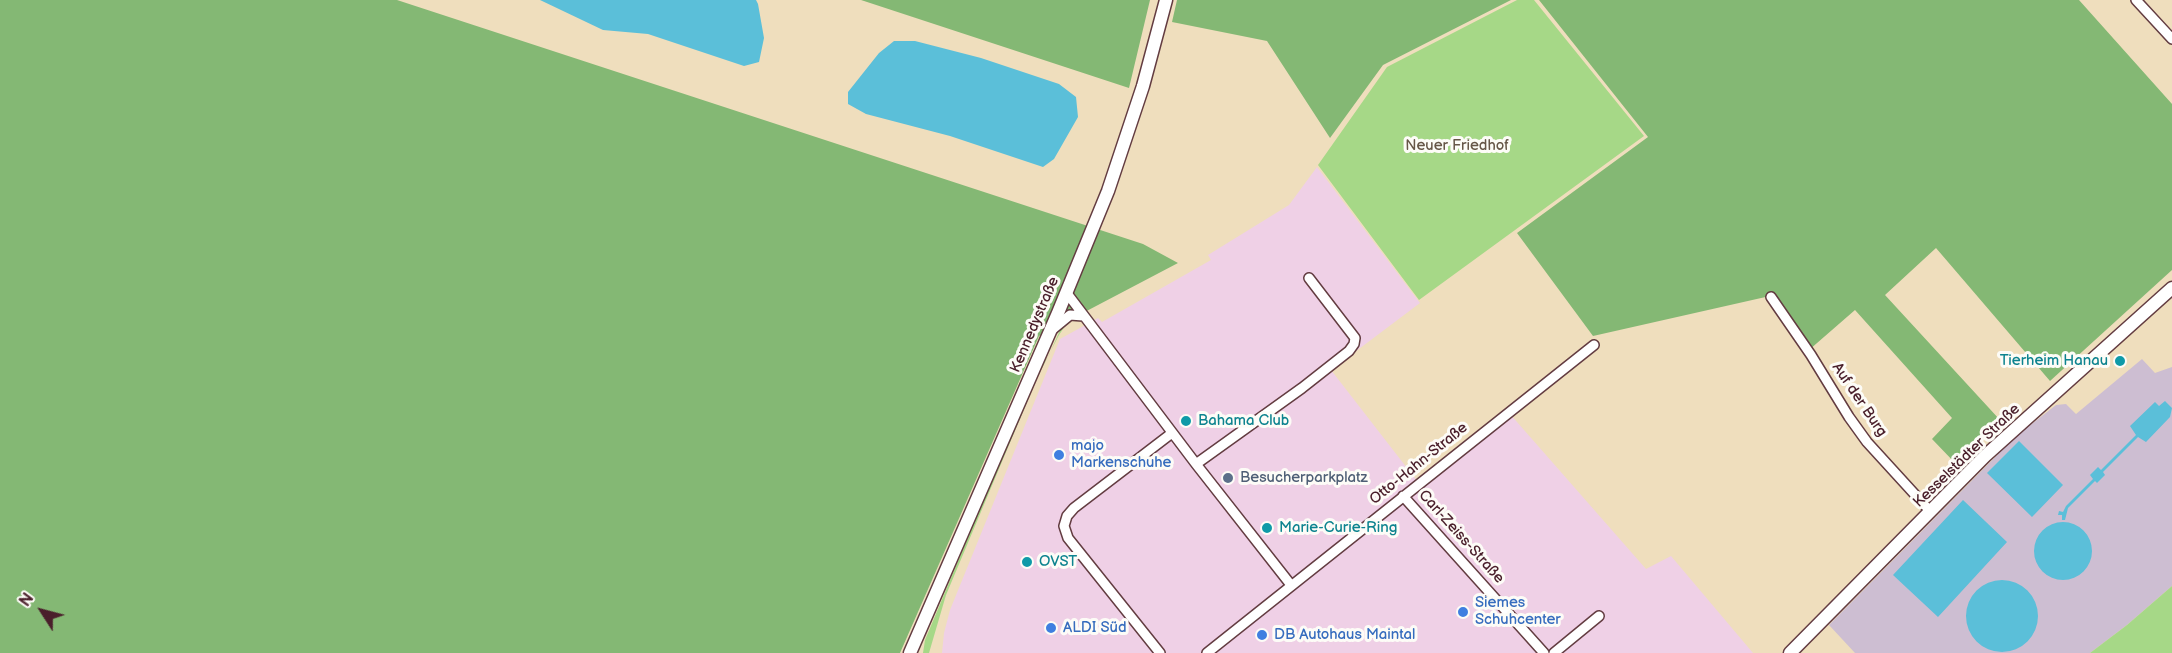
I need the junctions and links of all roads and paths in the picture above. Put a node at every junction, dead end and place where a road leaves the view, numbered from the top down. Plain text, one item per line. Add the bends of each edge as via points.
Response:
1 (1166, 0) edge
2 (2140, 2) edge
3 (2172, 39) edge
4 (1309, 278) dead end
5 (2172, 288) edge
6 (1066, 292) junction
7 (1771, 297) dead end
8 (1083, 316) junction
9 (1049, 333) junction
10 (1594, 345) dead end
11 (1173, 433) junction
12 (1196, 464) junction
13 (1403, 496) junction
14 (1930, 511) junction
15 (1291, 585) junction
16 (1599, 616) dead end
17 (910, 653) edge
18 (1160, 653) edge
19 (1207, 653) edge
20 (1544, 653) edge
21 (1554, 653) edge
22 (1790, 653) edge

1 - 6 main road, Kennedystraße via 1123,150
2 - 3 street
4 - 12 street via 1354,338 1354,344 1302,388
5 - 14 main road, Kesselstädter Straße via 1985,456
6 - 8 street
6 - 9 main road, Kennedystraße
7 - 14 street, Auf der Burg via 1867,442
8 - 9 street via 1070,315
8 - 11 street
9 - 17 main road, Kennedystraße
10 - 13 street, Otto-Hahn-Straße
11 - 12 street
11 - 18 street via 1074,508 1064,526 1068,538
12 - 15 street
13 - 15 street, Otto-Hahn-Straße
13 - 20 street, Carl-Zeiss-Straße
14 - 22 main road, Kesselstädter Straße
15 - 19 street, Otto-Hahn-Straße
16 - 21 street

